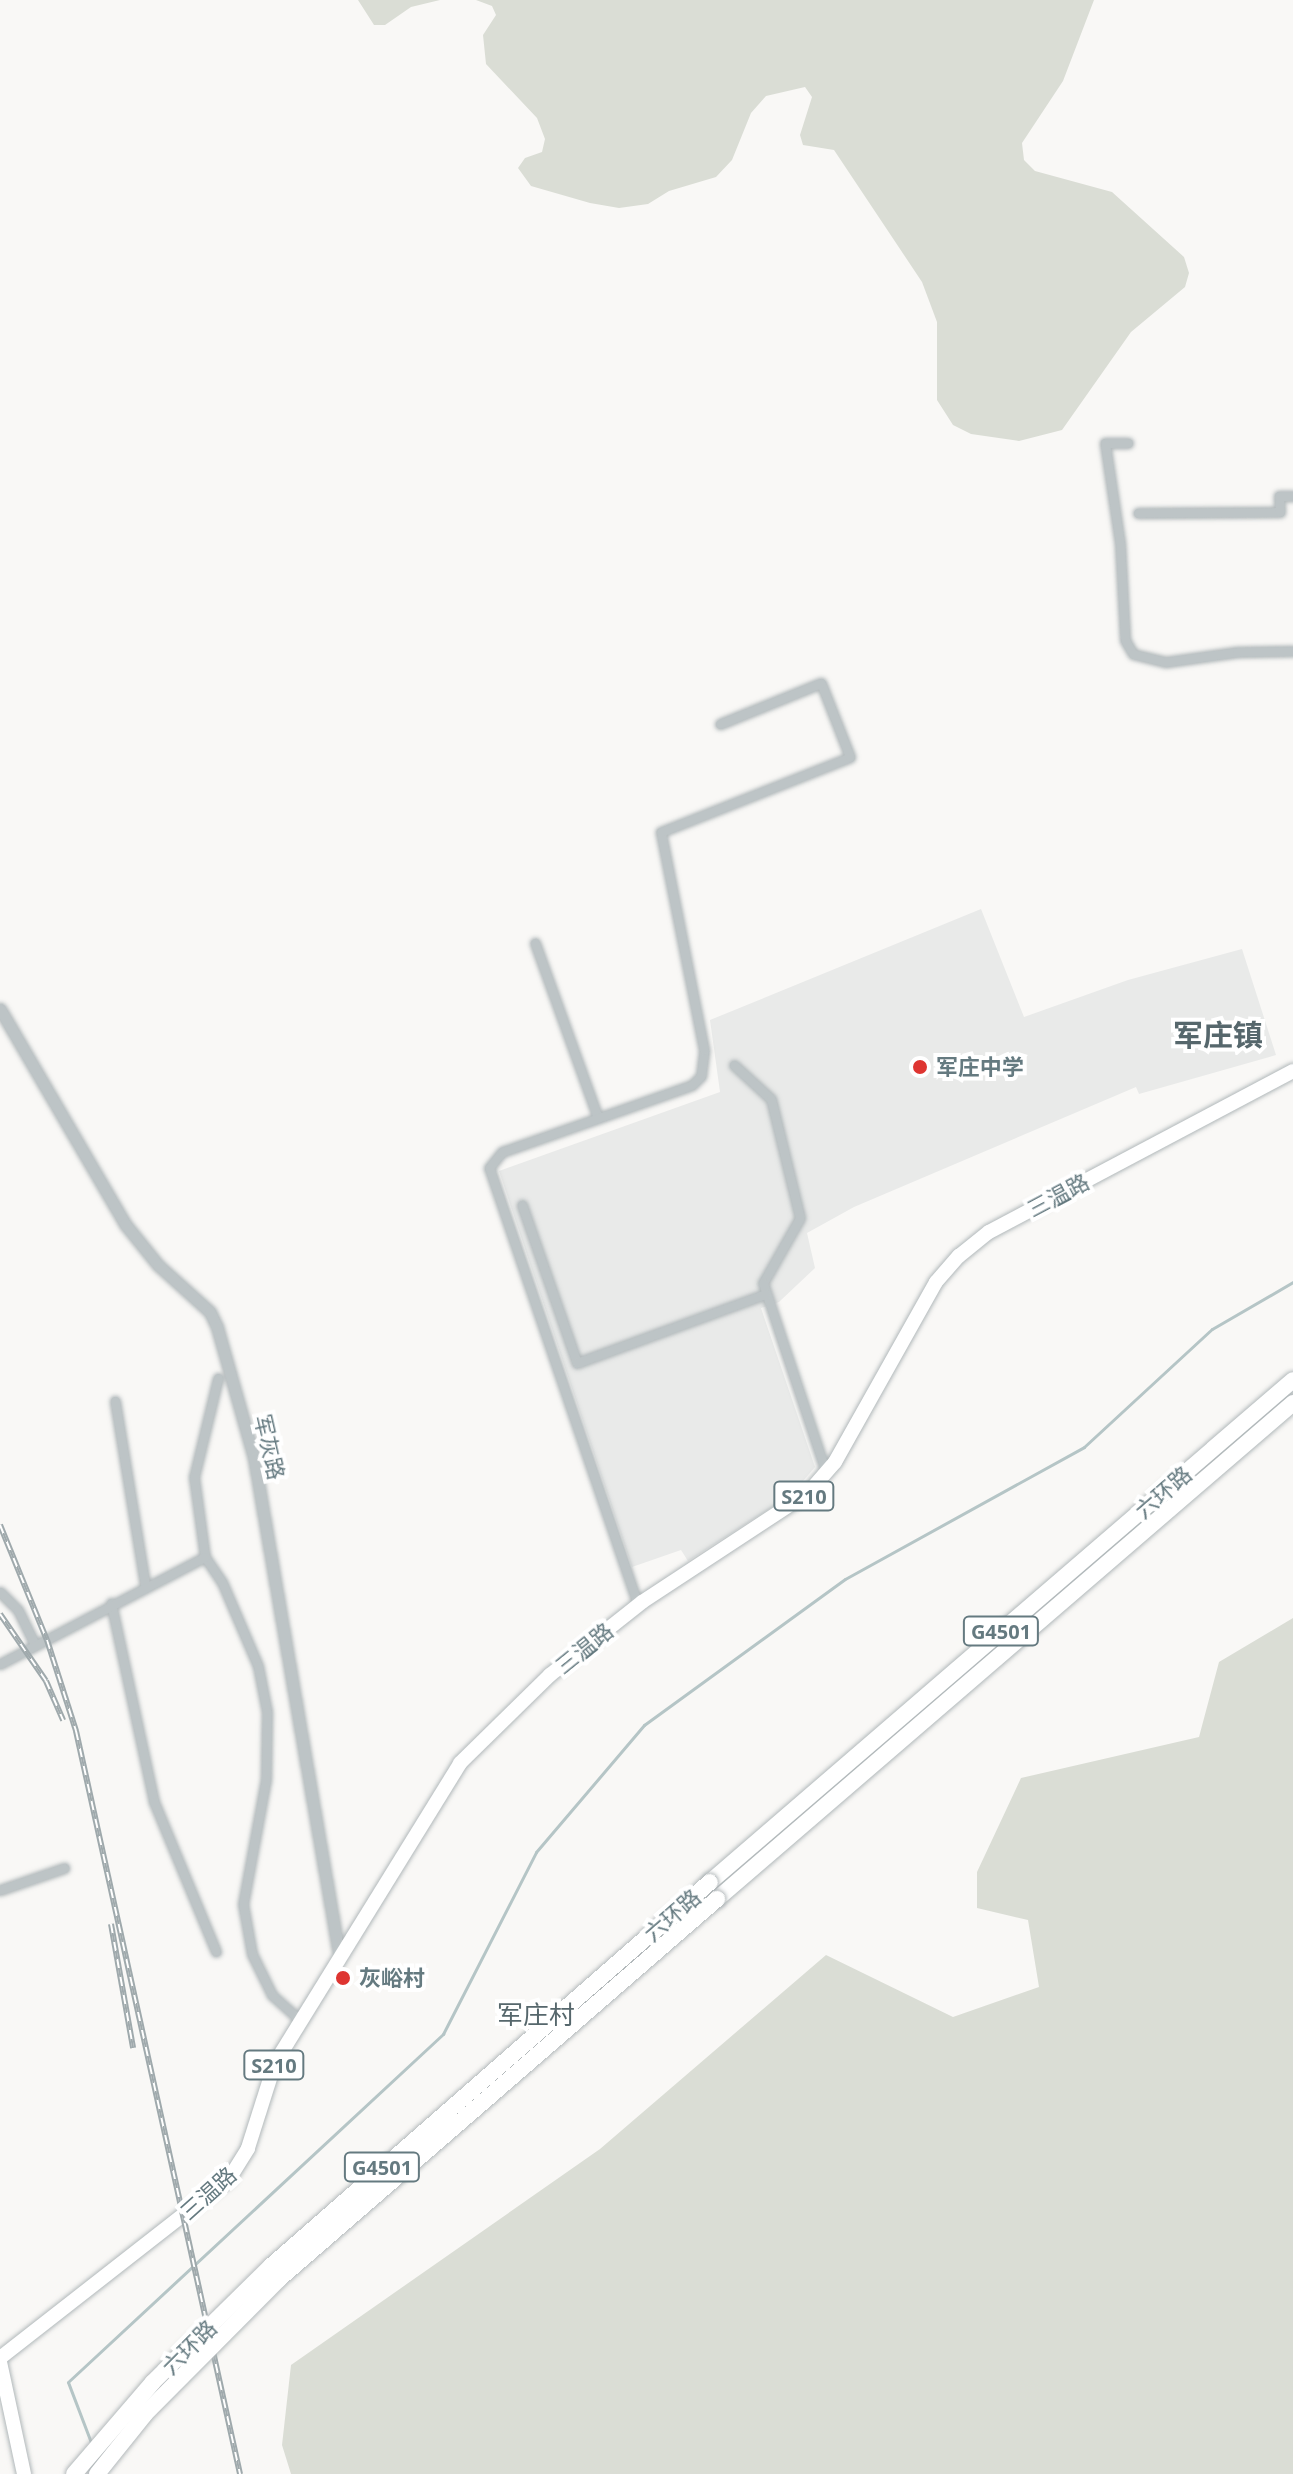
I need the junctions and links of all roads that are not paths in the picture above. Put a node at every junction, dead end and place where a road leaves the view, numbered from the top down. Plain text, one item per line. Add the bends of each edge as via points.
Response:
1 (1128, 443) dead end
2 (1293, 496) edge
3 (1138, 513) dead end
4 (1293, 651) edge
5 (720, 724) dead end
6 (535, 943) dead end
7 (0, 1009) edge
8 (734, 1065) dead end
9 (1293, 1071) edge
10 (598, 1118) junction
11 (522, 1205) dead end
12 (766, 1294) junction
13 (218, 1378) dead end
14 (1293, 1380) edge
15 (115, 1401) dead end
16 (1293, 1403) edge
17 (826, 1472) junction
18 (205, 1557) junction
19 (145, 1585) junction
20 (0, 1592) edge
21 (111, 1603) junction
22 (638, 1605) junction
23 (35, 1645) junction
24 (0, 1664) edge
25 (64, 1868) dead end
26 (0, 1890) edge
27 (216, 1952) dead end
28 (340, 1961) junction
29 (300, 2020) junction
30 (0, 2360) edge
31 (5, 2414) edge
32 (24, 2474) edge
33 (74, 2474) edge
34 (97, 2474) edge

1 - 4 street via 1105,443 1120,543 1125,640 1133,654 1166,662
2 - 3 street via 1279,496 1280,512
5 - 10 street via 821,683 850,757 661,832 705,1067 692,1085
6 - 10 street
7 - 28 street, 军灰路 via 125,1224 158,1265 210,1312 217,1327 254,1458
8 - 12 street via 771,1099 800,1218 763,1283
9 - 17 main road, 三温路 / S210 via 989,1232 959,1256 936,1282
10 - 22 street via 502,1152 489,1168 489,1179
11 - 12 street via 577,1363
12 - 17 street
13 - 18 street via 194,1477
14 - 33 highway, 六环路 / G4501, bridge via 271,2266 153,2382
15 - 19 street
16 - 34 highway, 六环路 / G4501, bridge via 279,2279 145,2414
17 - 22 main road, 三温路 / S210 via 779,1515
18 - 19 street
18 - 29 street via 222,1582 258,1666 267,1712 266,1779 243,1904 252,1954 272,1995
19 - 21 street
20 - 23 street via 18,1610
21 - 23 street
21 - 27 street via 154,1802
22 - 28 main road, 三温路 / S210 via 550,1675 474,1746 438,1795
23 - 24 street
25 - 26 street
28 - 29 main road, 三温路 / S210
29 - 30 main road, 三温路 / S210 via 275,2063 248,2148 229,2179
30 - 31 main road, 三温路
31 - 32 main road, 三温路

